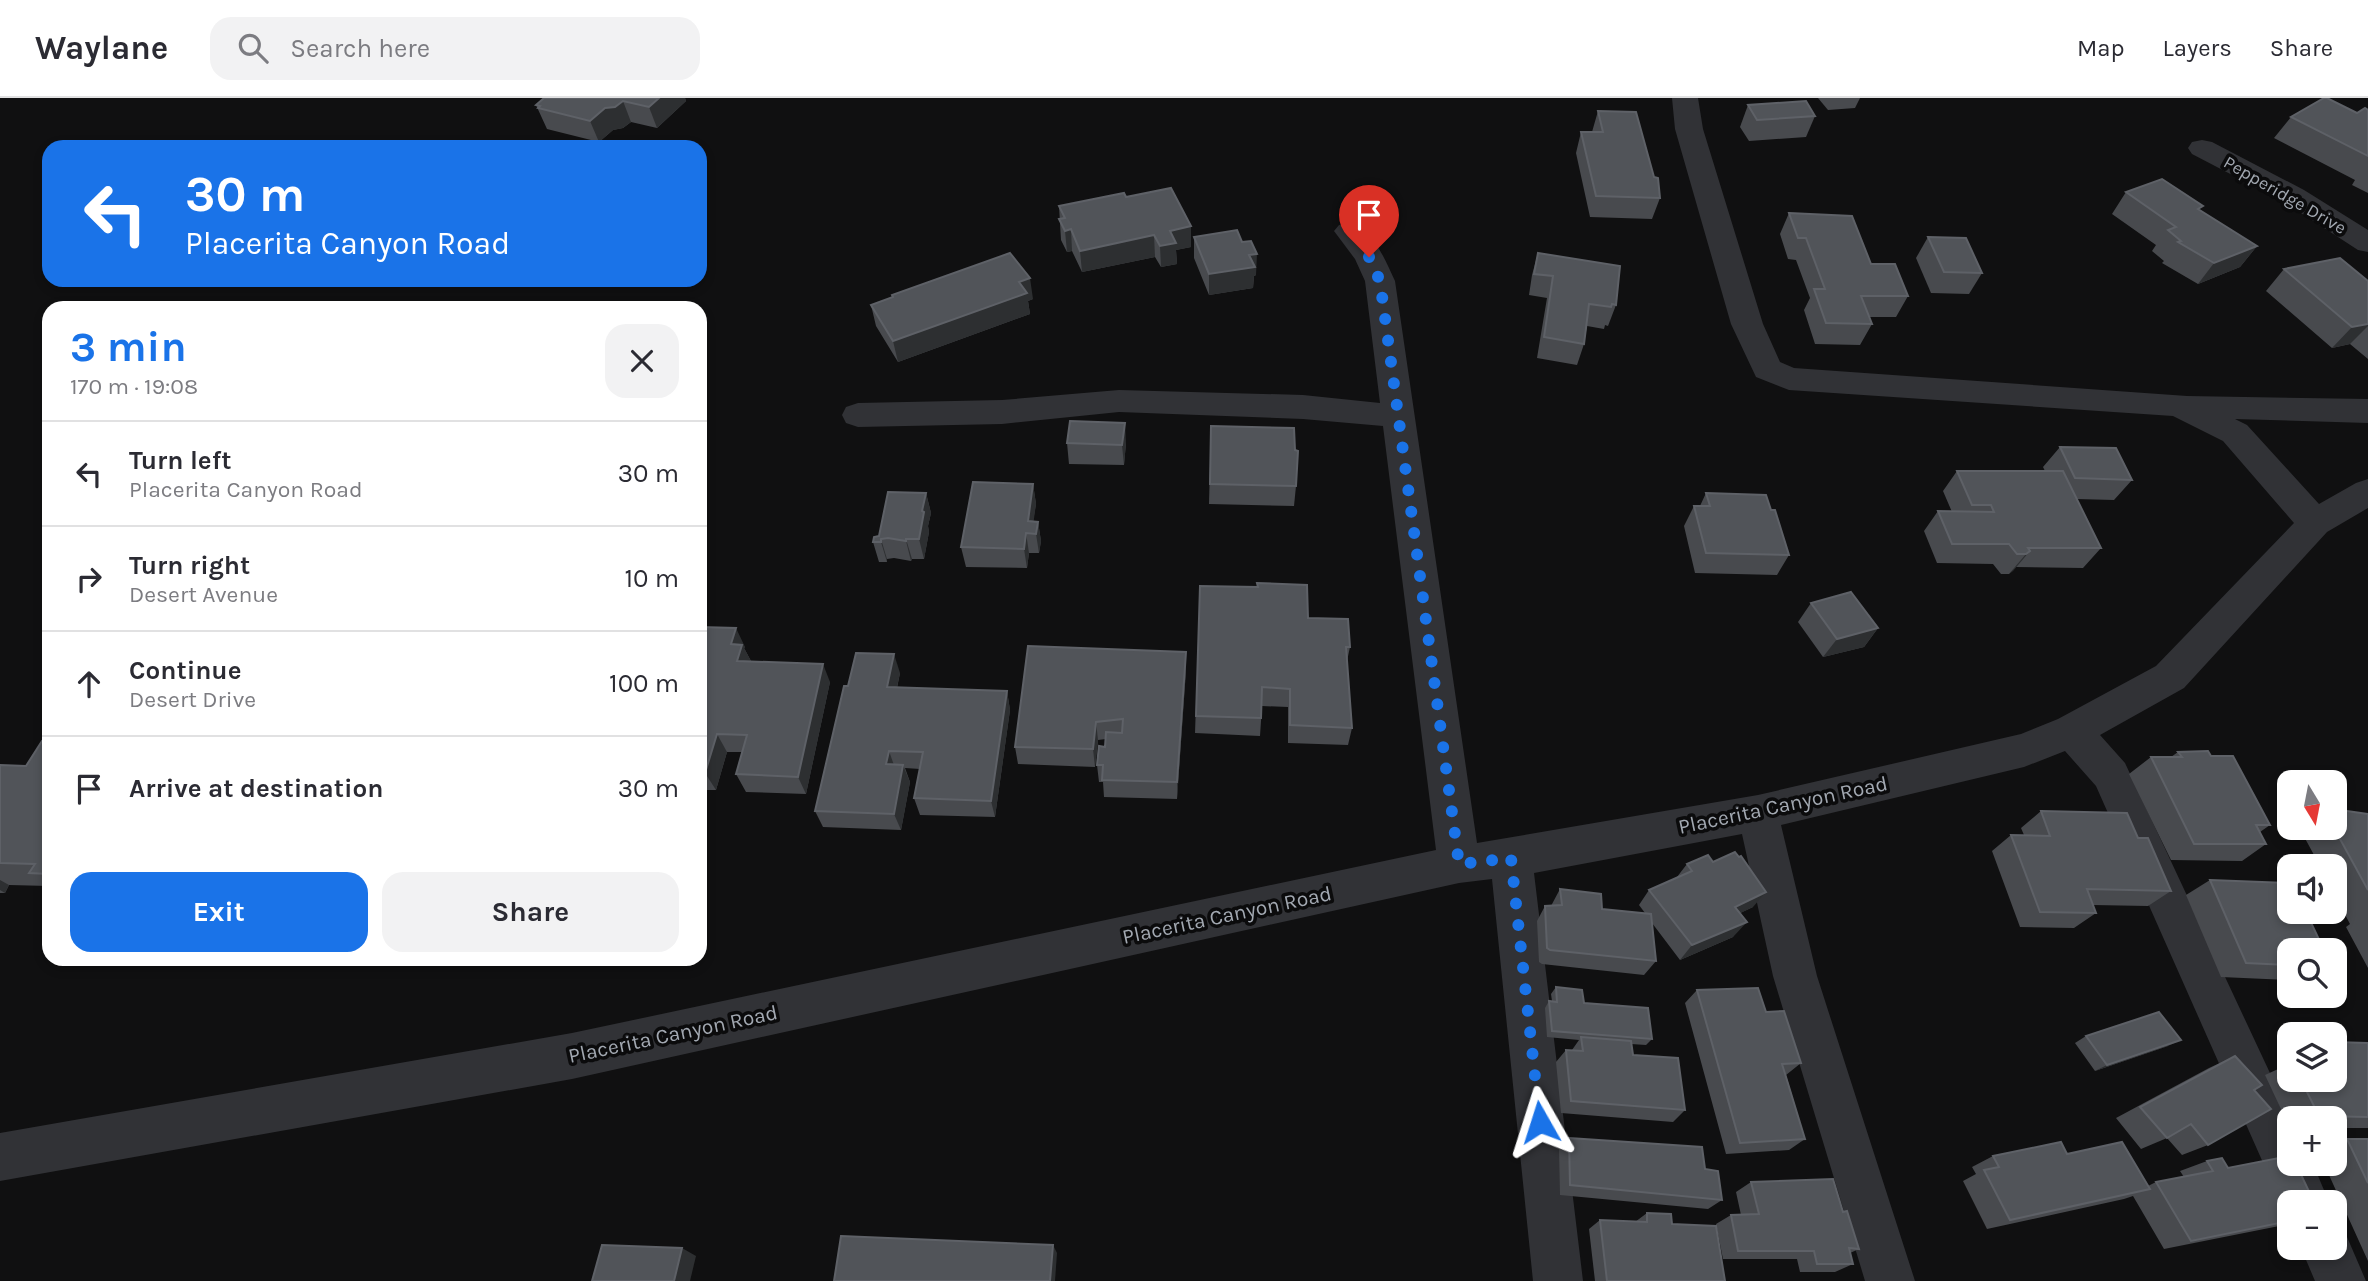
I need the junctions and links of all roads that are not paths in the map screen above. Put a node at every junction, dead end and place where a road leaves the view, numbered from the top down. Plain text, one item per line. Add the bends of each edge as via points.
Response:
1 (1685, 98) edge
2 (2202, 148) dead end
3 (1349, 231) dead end
4 (2368, 243) edge
5 (2179, 405) junction
6 (2368, 411) edge
7 (858, 415) dead end
8 (1398, 416) junction
9 (2368, 492) edge
10 (2315, 523) junction
11 (2072, 732) junction
12 (1758, 813) junction
13 (1511, 858) junction
14 (1459, 864) junction
15 (0, 1157) edge
16 (2300, 1190) edge
17 (2331, 1260) edge
18 (1558, 1281) edge
19 (1890, 1281) edge
20 (2341, 1281) edge

1 - 5 street via 1689,129 1747,324 1767,369 1788,379
2 - 4 street, Pepperidge Drive
3 - 8 street via 1380,281
5 - 6 street
5 - 10 street via 2235,433
7 - 8 street via 1002,412 1119,401 1303,407
8 - 14 street
9 - 10 street, Placerita Canyon Road
10 - 11 street, Placerita Canyon Road via 2170,677
11 - 12 street, Placerita Canyon Road via 1971,764
11 - 16 street via 2111,775
12 - 13 street, Placerita Canyon Road
12 - 19 street via 1795,976
13 - 14 street, Placerita Canyon Road
13 - 18 street
14 - 15 street, Placerita Canyon Road via 572,1056
17 - 20 street

